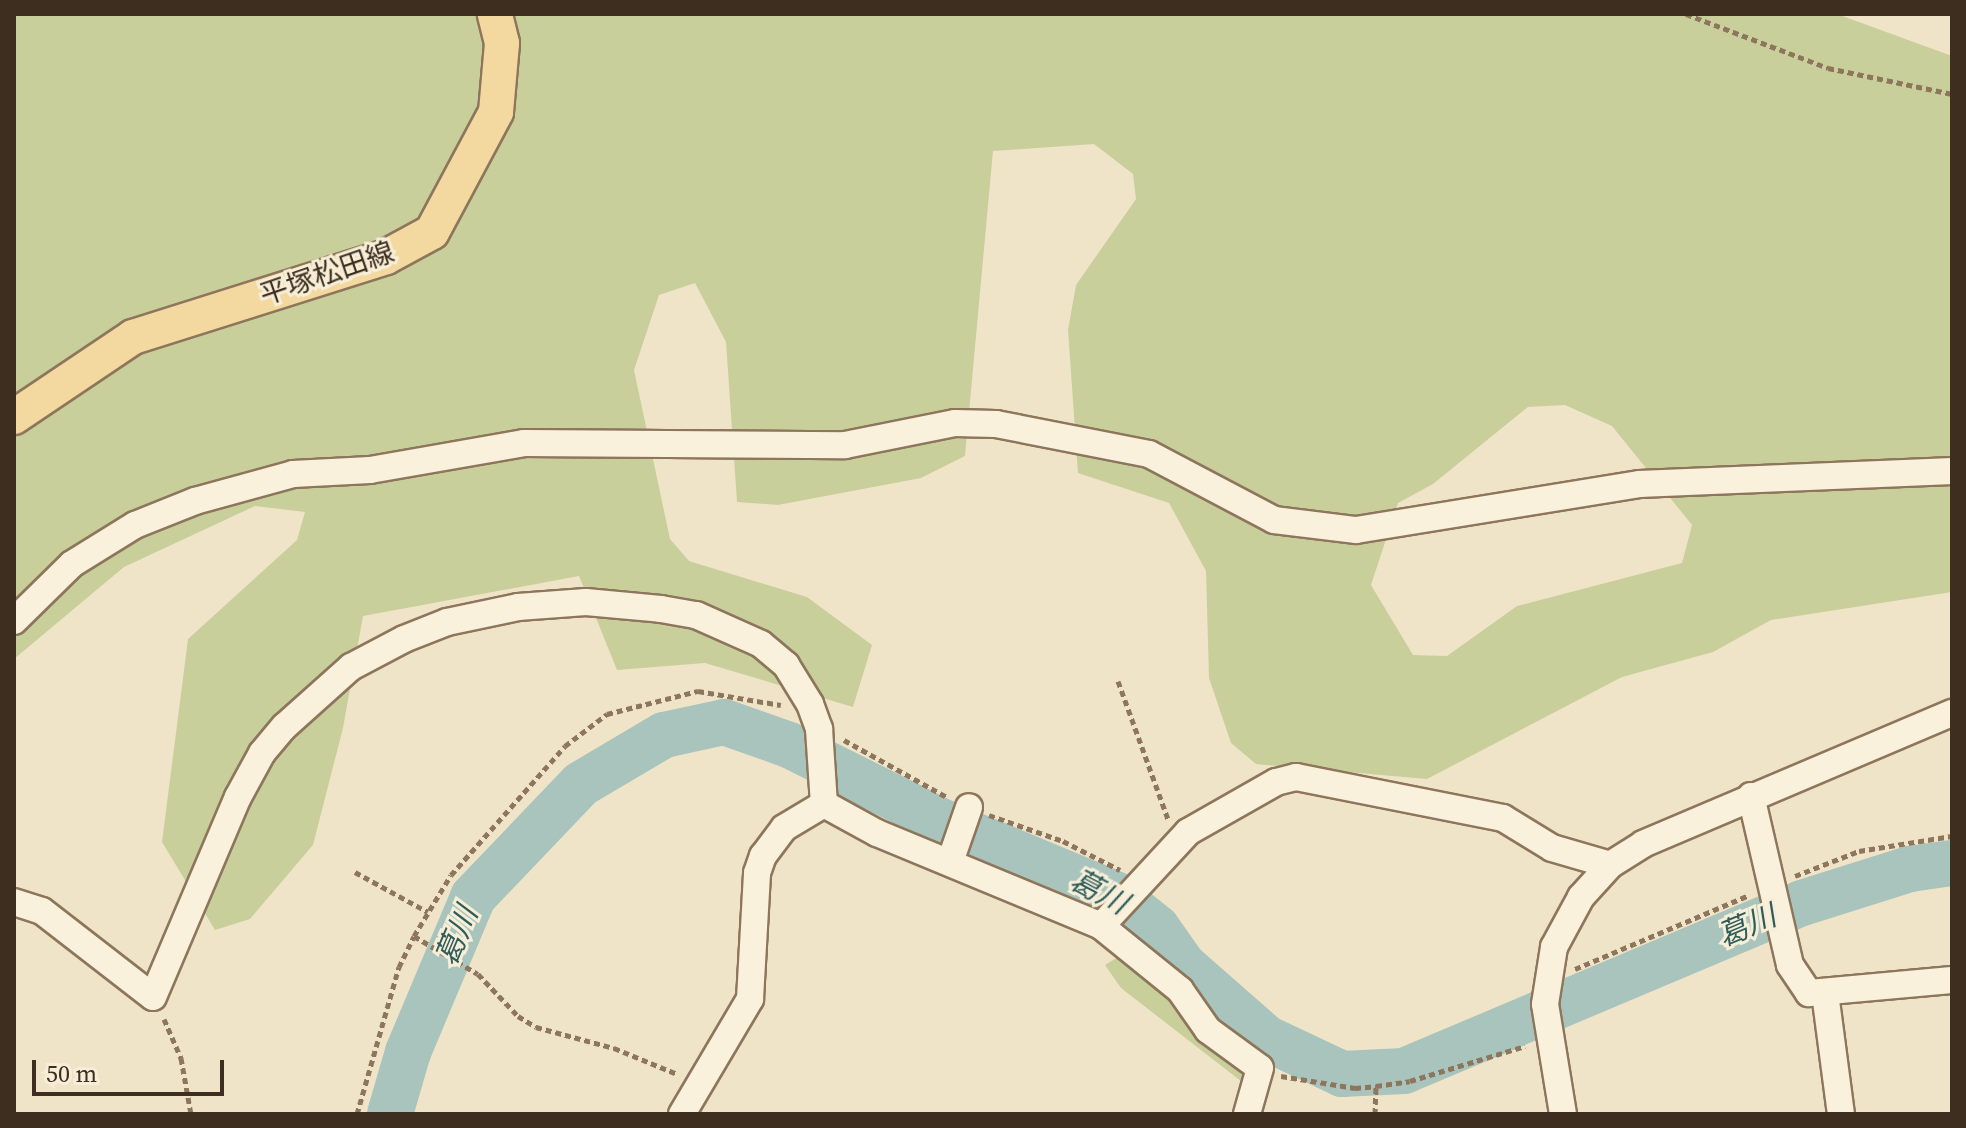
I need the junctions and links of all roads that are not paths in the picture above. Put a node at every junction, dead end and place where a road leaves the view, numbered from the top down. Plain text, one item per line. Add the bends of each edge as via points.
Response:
1 (495, 14) edge
2 (14, 417) edge
3 (1952, 471) edge
4 (14, 621) edge
5 (1952, 713) edge
6 (823, 795) junction
7 (1751, 796) junction
8 (969, 807) road end
9 (950, 862) junction
10 (1610, 865) junction
11 (14, 902) edge
12 (1105, 923) junction
13 (1952, 980) edge
14 (1825, 993) junction
15 (682, 1114) edge
16 (1247, 1114) edge
17 (1563, 1114) edge
18 (1841, 1114) edge

1 - 2 main road, 平塚松田線 via 502,43 496,112 432,232 386,257 133,337
3 - 4 street via 1653,483 1356,530 1274,520 1149,454 996,424 955,423 845,445 524,443 370,470 293,474 195,501 135,525 72,564
5 - 7 street
6 - 9 street via 877,833
6 - 11 street via 816,727 786,665 761,644 696,615 586,602 518,607 447,622 404,639 351,667 307,704 262,753 213,852 153,997 42,911
6 - 15 street via 784,828 763,856 757,873 750,999
7 - 10 street via 1643,844
7 - 14 street via 1790,965 1809,993
8 - 9 street
9 - 12 street
10 - 12 street via 1552,848 1503,818 1296,777 1276,782 1181,840
10 - 17 street via 1581,897 1560,934 1548,979 1548,1029
12 - 16 street via 1180,990 1208,1030 1260,1068
13 - 14 street via 1853,985
14 - 18 street

